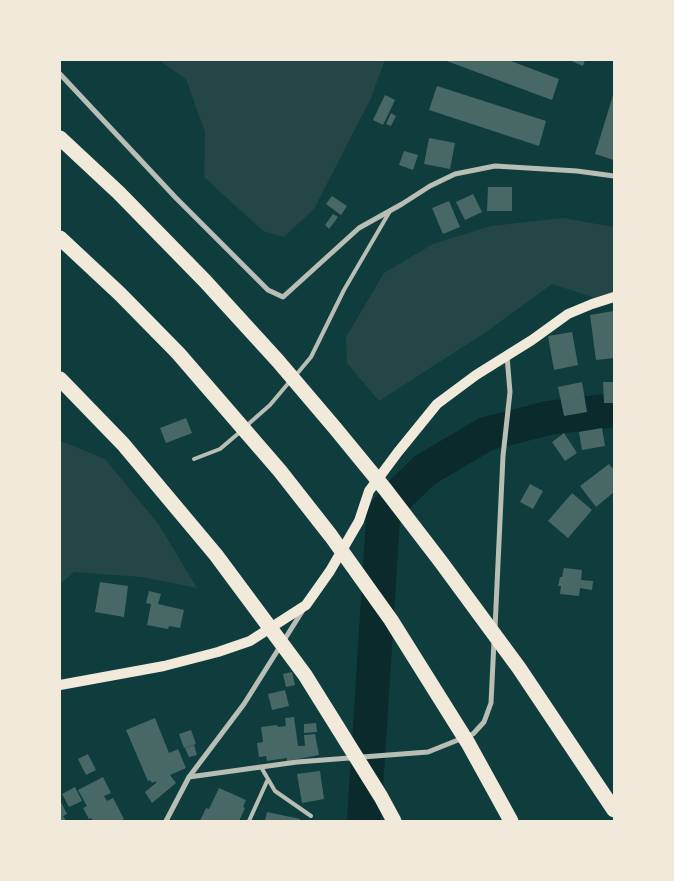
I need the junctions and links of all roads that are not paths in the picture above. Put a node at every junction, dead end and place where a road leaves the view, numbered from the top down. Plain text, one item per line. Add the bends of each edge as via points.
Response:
1 (60, 74) edge
2 (60, 138) edge
3 (614, 176) edge
4 (390, 211) junction
5 (60, 238) edge
6 (614, 297) edge
7 (507, 356) junction
8 (60, 379) edge
9 (194, 459) dead end
10 (306, 605) junction
11 (60, 685) edge
12 (261, 767) junction
13 (189, 777) junction
14 (268, 779) junction
15 (614, 810) edge
16 (311, 816) dead end
17 (166, 821) edge
18 (249, 821) edge
19 (394, 821) edge
20 (511, 821) edge

1 - 4 street via 176,198 268,290 283,298 359,228
2 - 15 highway via 205,281 385,489 519,668
3 - 4 street via 494,166 455,174
4 - 9 lane via 344,290 311,357 270,405 220,449
5 - 20 highway via 178,353 229,410 331,536 391,620 468,744
6 - 7 main road via 568,314
7 - 10 main road via 437,404 398,452 369,491 359,521
7 - 12 street via 510,392 503,456 491,703 484,722 473,734 428,752
8 - 19 highway via 123,444 216,555 305,675
10 - 11 main road via 250,641 218,652 164,666
10 - 13 street via 248,697
12 - 13 street
12 - 14 lane
13 - 17 street
14 - 16 lane via 275,791
14 - 18 lane

